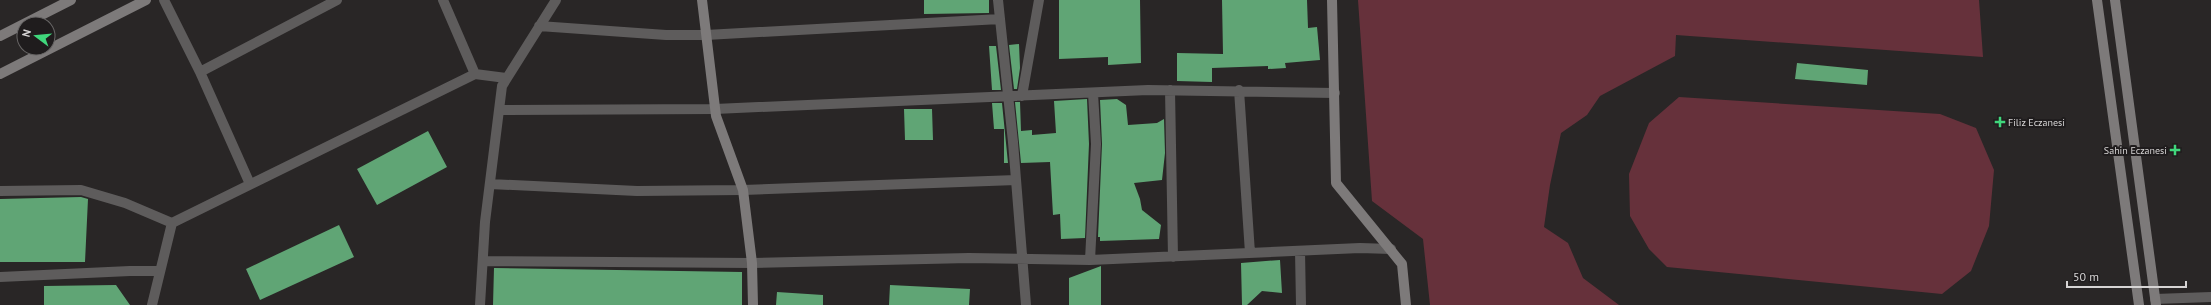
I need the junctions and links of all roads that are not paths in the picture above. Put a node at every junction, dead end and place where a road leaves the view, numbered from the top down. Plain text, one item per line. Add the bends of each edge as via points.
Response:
1 (71, 0) edge
2 (146, 0) edge
3 (164, 0) edge
4 (337, 0) edge
5 (443, 0) edge
6 (556, 0) edge
7 (702, 0) edge
8 (998, 0) edge
9 (1039, 0) edge
10 (1332, 0) edge
11 (2097, 0) edge
12 (2115, 0) edge
13 (1000, 19) junction
14 (539, 26) junction
15 (706, 35) junction
16 (0, 36) edge
17 (200, 72) junction
18 (0, 74) edge
19 (475, 74) junction
20 (506, 78) junction
21 (1170, 90) junction
22 (1239, 90) junction
23 (1093, 93) junction
24 (1335, 93) junction
25 (1022, 96) junction
26 (1008, 97) junction
27 (715, 109) junction
28 (499, 110) junction
29 (1016, 180) junction
30 (250, 184) junction
31 (490, 184) junction
32 (743, 190) junction
33 (0, 191) edge
34 (172, 223) junction
35 (1391, 248) junction
36 (1300, 251) junction
37 (1250, 253) junction
38 (1173, 256) junction
39 (1022, 258) junction
40 (483, 260) junction
41 (1090, 260) junction
42 (752, 263) junction
43 (160, 271) junction
44 (0, 277) edge
45 (2211, 297) edge
46 (2155, 302) edge
47 (152, 305) edge
48 (480, 305) edge
49 (753, 305) edge
50 (1026, 305) edge
51 (1301, 305) edge
52 (1406, 305) edge
53 (2139, 305) edge

1 - 16 street
2 - 18 street
3 - 17 street
4 - 17 street
5 - 19 street
6 - 14 street
7 - 15 street
8 - 13 street
9 - 25 street
10 - 24 street
11 - 53 street
12 - 46 street
13 - 15 street
13 - 26 street
14 - 15 street via 666,35
14 - 20 street
15 - 27 street
17 - 30 street
19 - 20 street
19 - 30 street
20 - 28 street via 502,86
21 - 22 street
21 - 23 street
21 - 38 street
22 - 24 street
22 - 37 street
23 - 25 street
23 - 41 street via 1096,144
24 - 35 street via 1336,183
25 - 26 street
26 - 27 street
26 - 29 street
27 - 28 street
27 - 32 street
28 - 31 street
29 - 32 street
29 - 39 street
30 - 34 street
31 - 32 street via 637,191
31 - 40 street
32 - 42 street
33 - 34 street via 81,190 125,203
34 - 43 street
35 - 36 street
35 - 52 street via 1402,264
36 - 37 street
36 - 51 street
37 - 38 street
38 - 41 street
39 - 41 street
39 - 42 street
39 - 50 street
40 - 42 street
40 - 48 street
42 - 49 street
43 - 44 street
43 - 47 street
45 - 46 street

